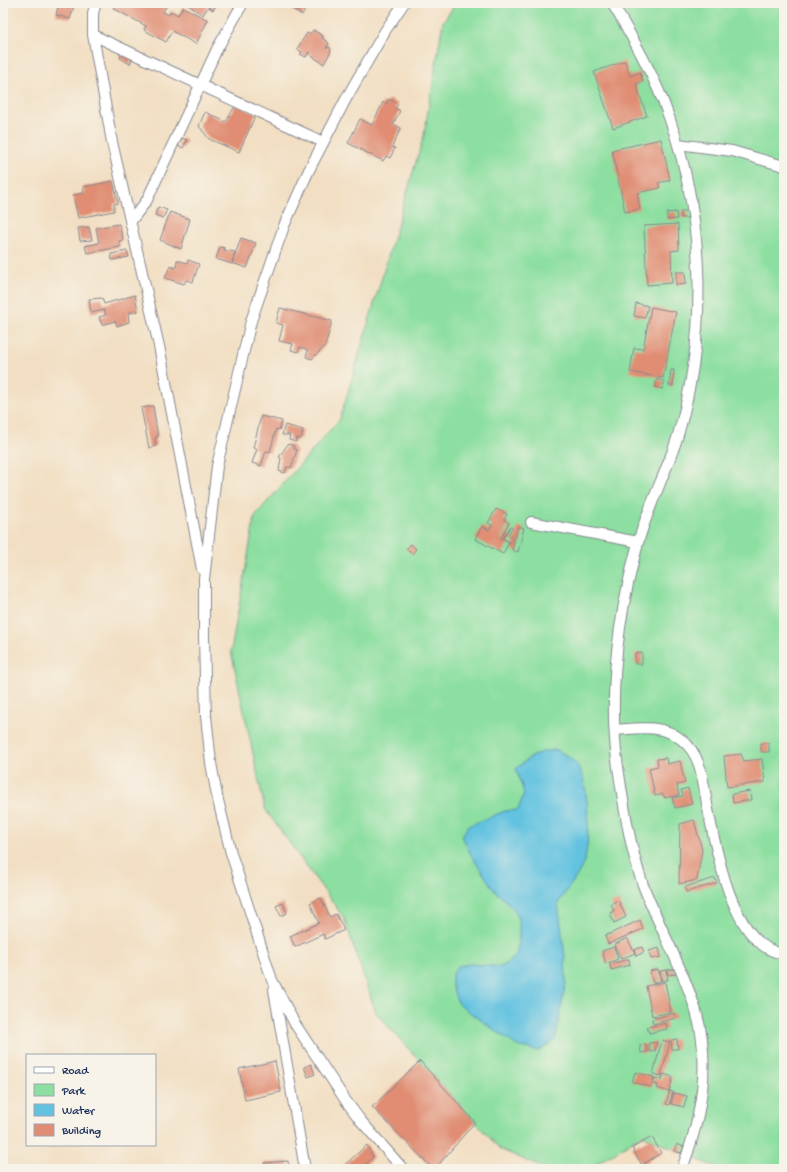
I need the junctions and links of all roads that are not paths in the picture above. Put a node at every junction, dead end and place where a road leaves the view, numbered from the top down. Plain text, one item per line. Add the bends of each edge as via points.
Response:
1 (96, 3) edge
2 (243, 3) edge
3 (404, 3) edge
4 (612, 3) edge
5 (93, 35) junction
6 (202, 84) junction
7 (323, 142) junction
8 (678, 144) junction
9 (784, 166) edge
10 (131, 222) junction
11 (531, 522) dead end
12 (638, 542) junction
13 (204, 579) junction
14 (615, 730) junction
15 (784, 954) edge
16 (272, 980) junction
17 (305, 1169) edge
18 (403, 1169) edge
19 (682, 1169) edge

1 - 5 street via 93,13
2 - 6 street via 217,49
3 - 7 street via 385,31
4 - 8 street via 652,75
5 - 6 street
5 - 10 street via 112,142
6 - 7 street
6 - 10 street via 147,200
7 - 13 street via 284,226 251,321 217,466
8 - 9 street via 732,151
8 - 12 street via 687,182 696,246 696,341 688,394 678,434
10 - 13 street
11 - 12 street
12 - 14 street via 618,640
13 - 16 street via 205,697 213,777 231,853
14 - 15 street via 659,728 681,739 691,748 701,772 715,848 742,922 751,936 762,946
14 - 19 street via 624,803 637,864 643,884 690,993 700,1029 703,1057 701,1099
16 - 17 street
16 - 18 street via 296,1024 346,1101

